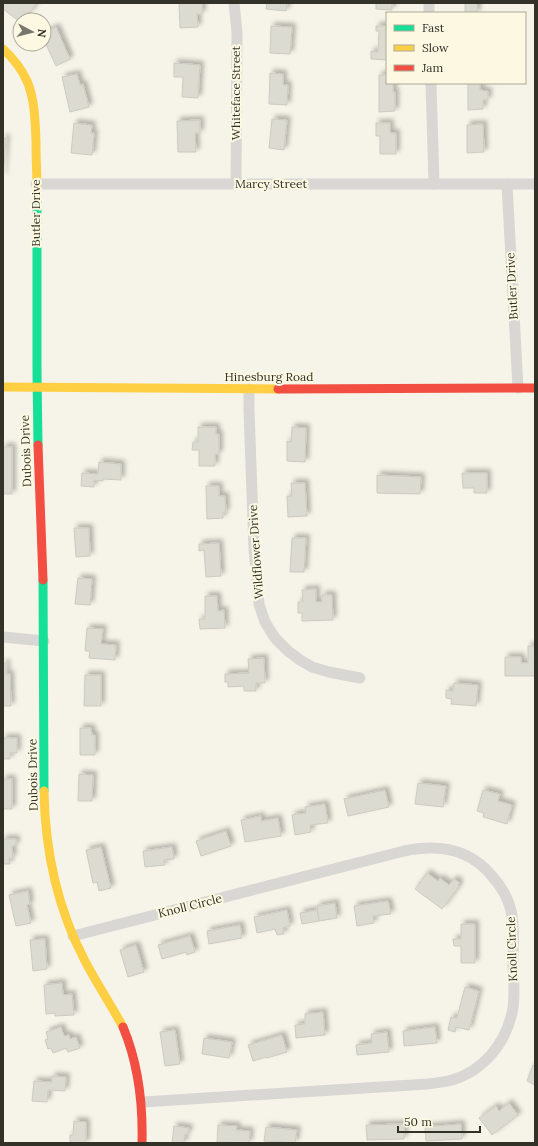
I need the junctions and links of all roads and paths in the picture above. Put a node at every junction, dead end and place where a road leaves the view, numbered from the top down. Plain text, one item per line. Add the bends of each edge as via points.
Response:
1 (234, 3) edge
2 (3, 49) edge
3 (431, 84) edge
4 (36, 184) junction
5 (236, 184) junction
6 (434, 184) junction
7 (507, 184) junction
8 (535, 184) edge
9 (3, 387) edge
10 (37, 387) junction
11 (518, 388) junction
12 (535, 388) edge
13 (249, 389) junction
14 (3, 637) edge
15 (44, 641) junction
16 (360, 678) dead end
17 (73, 936) junction
18 (143, 1102) junction
19 (142, 1143) edge

1 - 5 street, Whiteface Street
2 - 4 street, Butler Drive via 25,76 34,103
3 - 6 street
4 - 5 street, Marcy Street
4 - 10 street, Butler Drive
5 - 6 street, Marcy Street
6 - 7 street, Marcy Street
7 - 8 street, Marcy Street
7 - 11 street, Butler Drive
9 - 10 street, Hinesburg Road
10 - 13 street, Hinesburg Road
10 - 15 street, Dubois Drive
11 - 12 street, Hinesburg Road
11 - 13 street, Hinesburg Road
13 - 16 street, Wildflower Drive via 254,549 259,604 265,622 275,638 300,660 312,667
14 - 15 street
15 - 17 street, Dubois Drive via 44,779 47,840 52,876 63,914
17 - 18 street, Dubois Drive via 85,962 126,1032 136,1064
17 - 18 street, Knoll Circle via 423,848 460,852 476,861 495,878 511,908 514,996 512,1013 500,1044 469,1073 453,1080 428,1084
18 - 19 street, Dubois Drive

